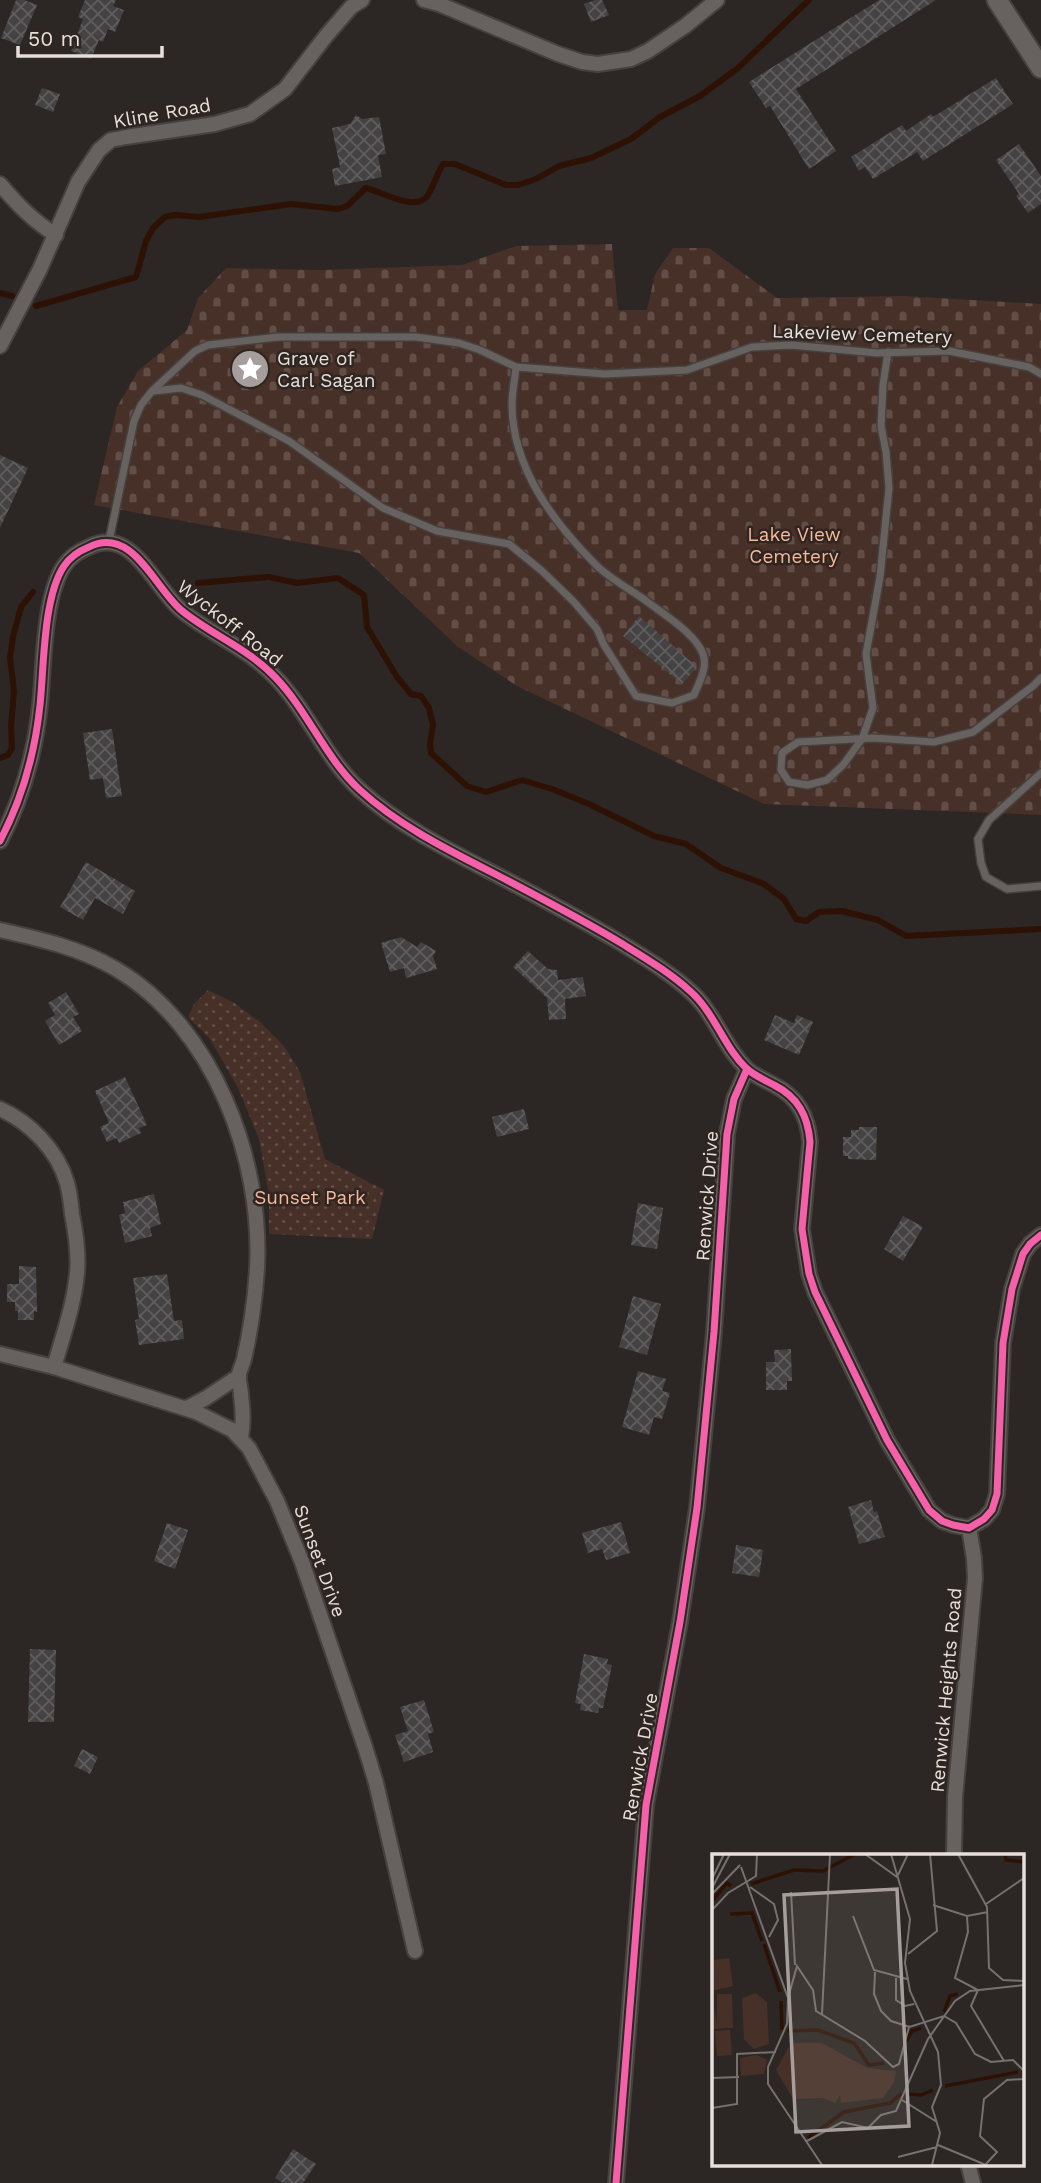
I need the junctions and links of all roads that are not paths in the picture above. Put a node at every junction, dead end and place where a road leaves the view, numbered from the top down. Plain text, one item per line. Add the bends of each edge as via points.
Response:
1 (362, 0) edge
2 (424, 0) edge
3 (717, 0) edge
4 (998, 0) edge
5 (1041, 68) edge
6 (0, 184) edge
7 (56, 235) junction
8 (0, 346) edge
9 (888, 352) junction
10 (516, 367) junction
11 (1041, 374) edge
12 (152, 391) junction
13 (109, 541) junction
14 (1041, 678) edge
15 (862, 739) junction
16 (1041, 773) edge
17 (0, 841) edge
18 (1041, 886) edge
19 (0, 930) edge
20 (747, 1069) junction
21 (0, 1110) edge
22 (1041, 1235) edge
23 (0, 1354) edge
24 (54, 1367) junction
25 (239, 1376) junction
26 (187, 1408) junction
27 (241, 1437) junction
28 (969, 1528) junction
29 (954, 1854) edge
30 (415, 1951) dead end
31 (969, 2166) edge
32 (617, 2183) edge
33 (973, 2183) edge

1 - 7 street, Kline Road via 351,7 285,89 250,114 111,140 89,162
2 - 3 street via 558,54 598,64 648,51
4 - 5 street
6 - 7 street via 40,226
7 - 8 street, Kline Road
9 - 10 lane, Lakeview Cemetery via 791,345 752,347 687,370 605,374
9 - 11 lane, Lakeview Cemetery via 949,351 1029,367
9 - 15 lane via 881,426 889,488 866,654 873,708
10 - 12 lane, Lakeview Cemetery via 459,343 416,337 278,337 208,345 195,351
10 - 12 lane via 514,430 530,479 599,567 682,627 702,652 706,665 694,695 671,703 636,696 597,629 542,571 509,544 437,531 383,508 289,441 202,395 181,388
12 - 13 lane, Lakeview Cemetery via 134,421
13 - 17 street via 80,551 63,567 57,581 48,618 34,744 25,783
13 - 20 street, Wyckoff Road via 130,551 181,610 273,674 334,762 367,797 419,832 658,966 709,1010
14 - 15 lane via 973,732 934,742
15 - 15 lane via 798,742 782,753 781,770 789,782 808,785 827,780
16 - 18 lane via 989,820 978,839 986,877 1007,888
19 - 25 street via 75,950 128,977 174,1019 222,1092 246,1157 256,1224 255,1292
20 - 28 street via 788,1094 805,1116 810,1142 802,1229 815,1292 887,1440 929,1510 942,1521
20 - 32 street, Renwick Drive via 734,1099 727,1134 697,1508 646,1805
21 - 24 street via 46,1144 67,1182 77,1238 77,1274
22 - 28 street via 1023,1254 1012,1289 1003,1343 997,1494 984,1520
23 - 24 street, Sunset Drive
24 - 26 street, Sunset Drive
25 - 26 street
25 - 27 street via 244,1418
26 - 27 street, Sunset Drive
27 - 30 street, Sunset Drive via 277,1501 349,1700 376,1783
28 - 29 street, Renwick Heights Road via 975,1578
31 - 33 street

